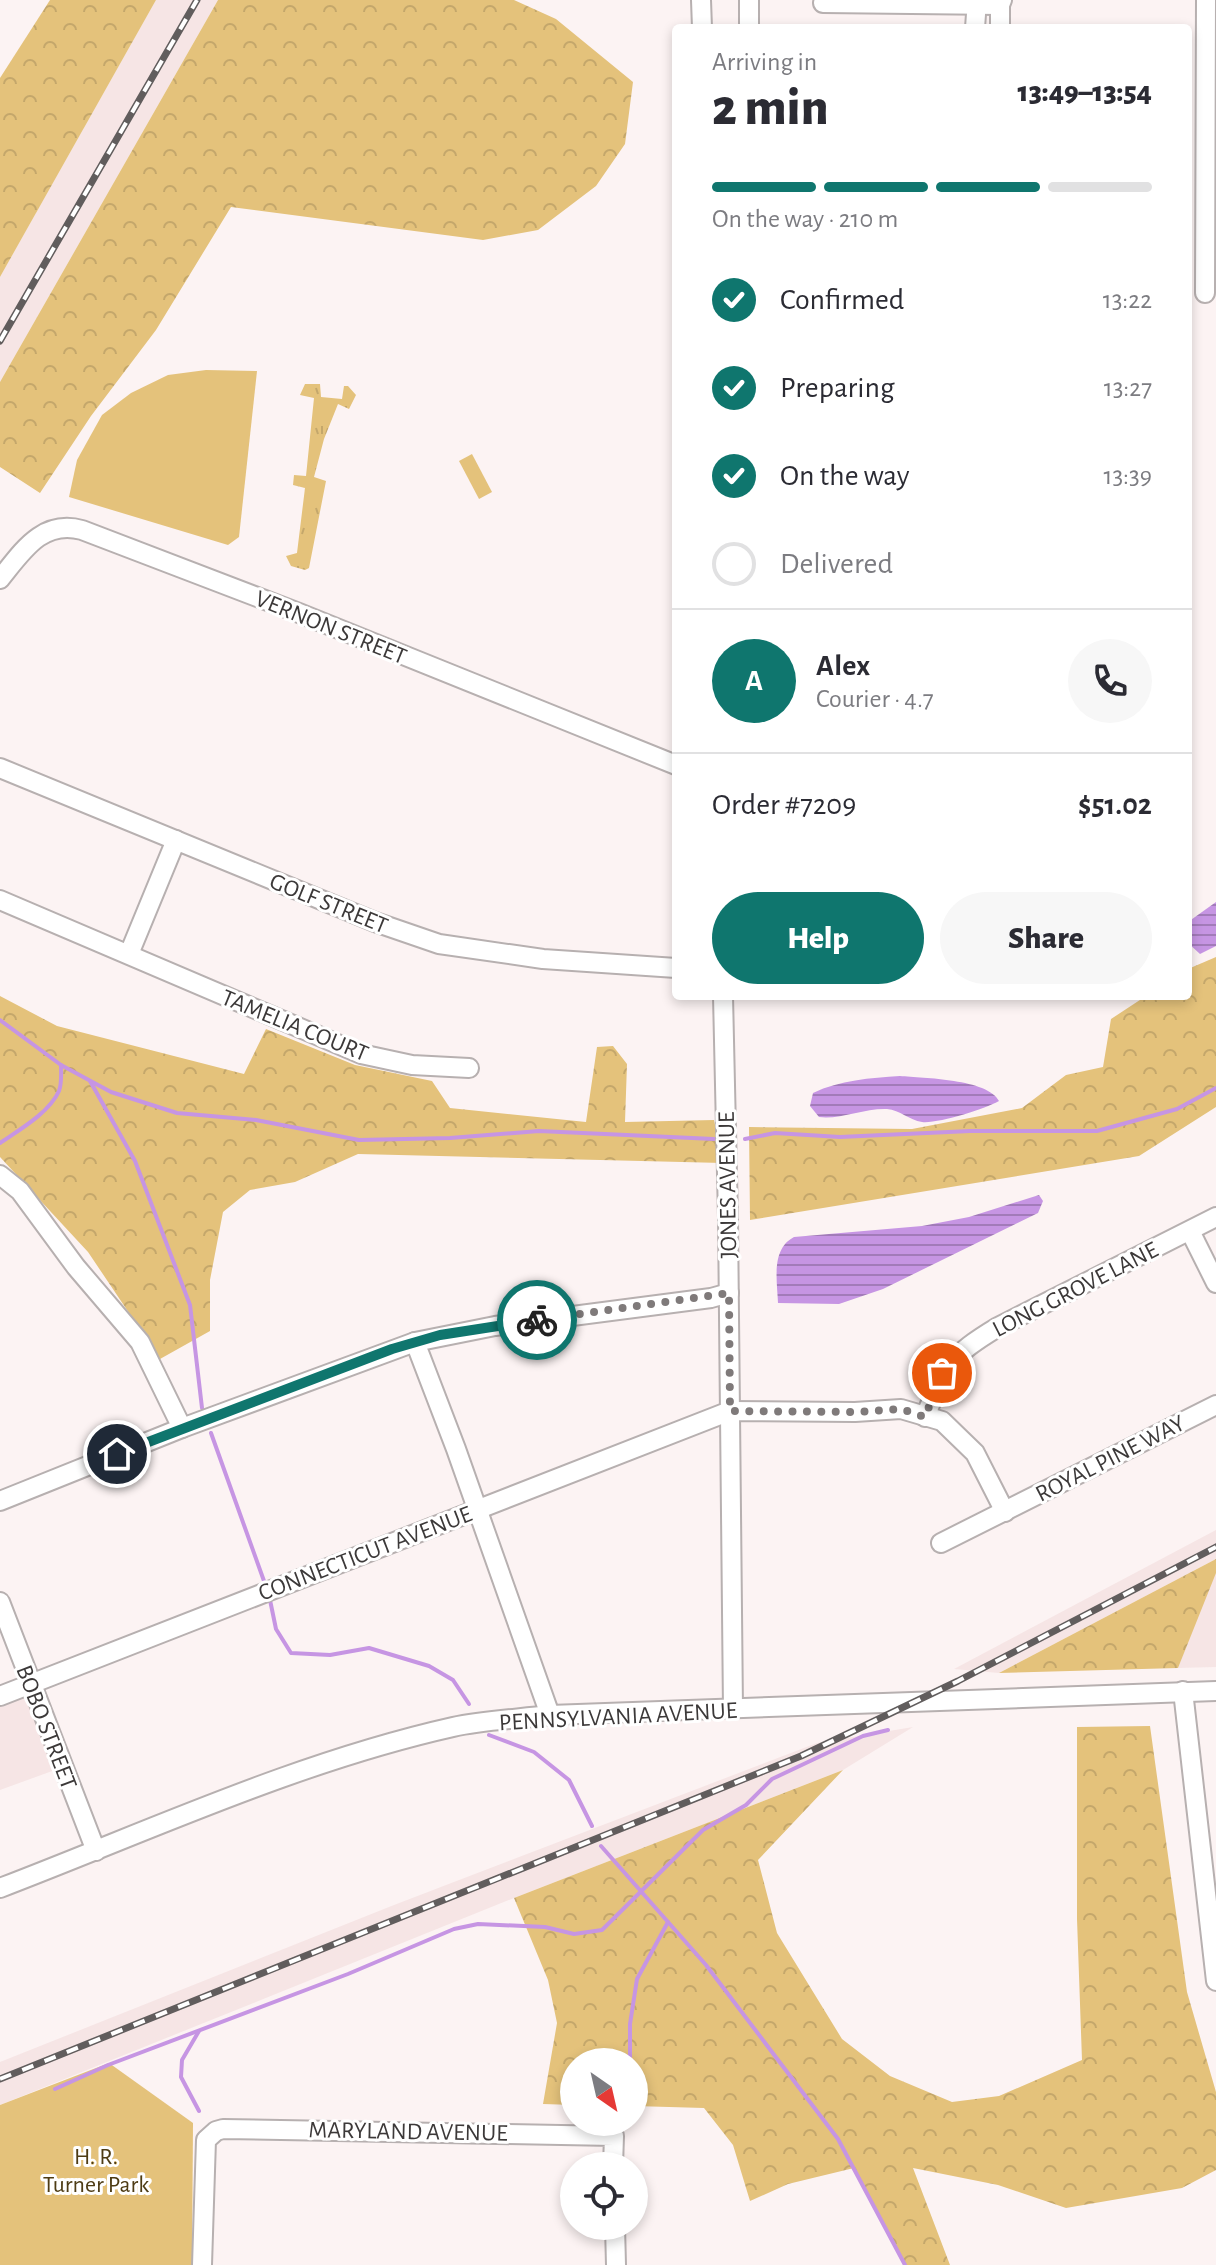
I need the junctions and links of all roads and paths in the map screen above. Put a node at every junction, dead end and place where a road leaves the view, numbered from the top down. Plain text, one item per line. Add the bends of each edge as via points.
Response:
1 (701, 0) edge
2 (749, 0) edge
3 (1206, 0) edge
4 (823, 3) dead end
5 (977, 3) edge
6 (1001, 3) edge
7 (702, 24) edge
8 (749, 24) edge
9 (975, 24) edge
10 (1000, 24) edge
11 (1196, 200) edge
12 (1205, 293) dead end
13 (0, 579) edge
14 (672, 763) edge
15 (0, 768) edge
16 (176, 840) junction
17 (0, 900) edge
18 (129, 954) junction
19 (672, 968) edge
20 (723, 1000) edge
21 (469, 1068) dead end
22 (0, 1175) edge
23 (1216, 1217) edge
24 (1190, 1231) junction
25 (1216, 1283) edge
26 (729, 1293) junction
27 (415, 1342) junction
28 (1216, 1405) edge
29 (730, 1411) junction
30 (925, 1417) junction
31 (182, 1428) junction
32 (0, 1501) edge
33 (477, 1509) junction
34 (1005, 1512) junction
35 (941, 1543) dead end
36 (0, 1602) edge
37 (31, 1684) junction
38 (1183, 1691) junction
39 (1216, 1691) edge
40 (0, 1696) edge
41 (733, 1709) junction
42 (550, 1715) junction
43 (96, 1851) junction
44 (0, 1888) edge
45 (1216, 1981) edge
46 (613, 2152) edge
47 (615, 2240) edge
48 (202, 2265) edge
49 (616, 2265) edge

1 - 7 street
2 - 8 street
3 - 11 street
4 - 5 street
5 - 6 street
5 - 9 street
6 - 10 street
11 - 12 street
13 - 14 street, VERNON STREET via 40,535 63,527 82,530
15 - 16 street, GOLF STREET
16 - 18 street
16 - 19 street, GOLF STREET via 439,944 543,959
17 - 18 street, TAMELIA COURT
18 - 21 street, TAMELIA COURT via 361,1054
20 - 26 street, JONES AVENUE
22 - 31 street via 20,1191 140,1342
23 - 24 street, LONG GROVE LANE
24 - 25 street
24 - 30 street, LONG GROVE LANE via 964,1348 942,1373
26 - 27 street
26 - 29 street, JONES AVENUE
27 - 31 street
27 - 33 street
28 - 34 street, ROYAL PINE WAY
29 - 30 street via 901,1409
29 - 33 street, CONNECTICUT AVENUE
29 - 41 street, JONES AVENUE
30 - 34 street via 942,1421 975,1453
31 - 32 street
33 - 37 street, CONNECTICUT AVENUE
33 - 42 street
34 - 35 street, ROYAL PINE WAY
36 - 37 street, BOBO STREET
37 - 40 street, CONNECTICUT AVENUE
37 - 43 street, BOBO STREET
38 - 39 street, PENNSYLVANIA AVENUE
38 - 41 street, PENNSYLVANIA AVENUE
38 - 45 street
41 - 42 street, PENNSYLVANIA AVENUE
42 - 43 street, PENNSYLVANIA AVENUE via 456,1727 360,1752
43 - 44 street, PENNSYLVANIA AVENUE
46 - 48 street, MARYLAND AVENUE via 614,2136 223,2129 206,2140
47 - 49 street

